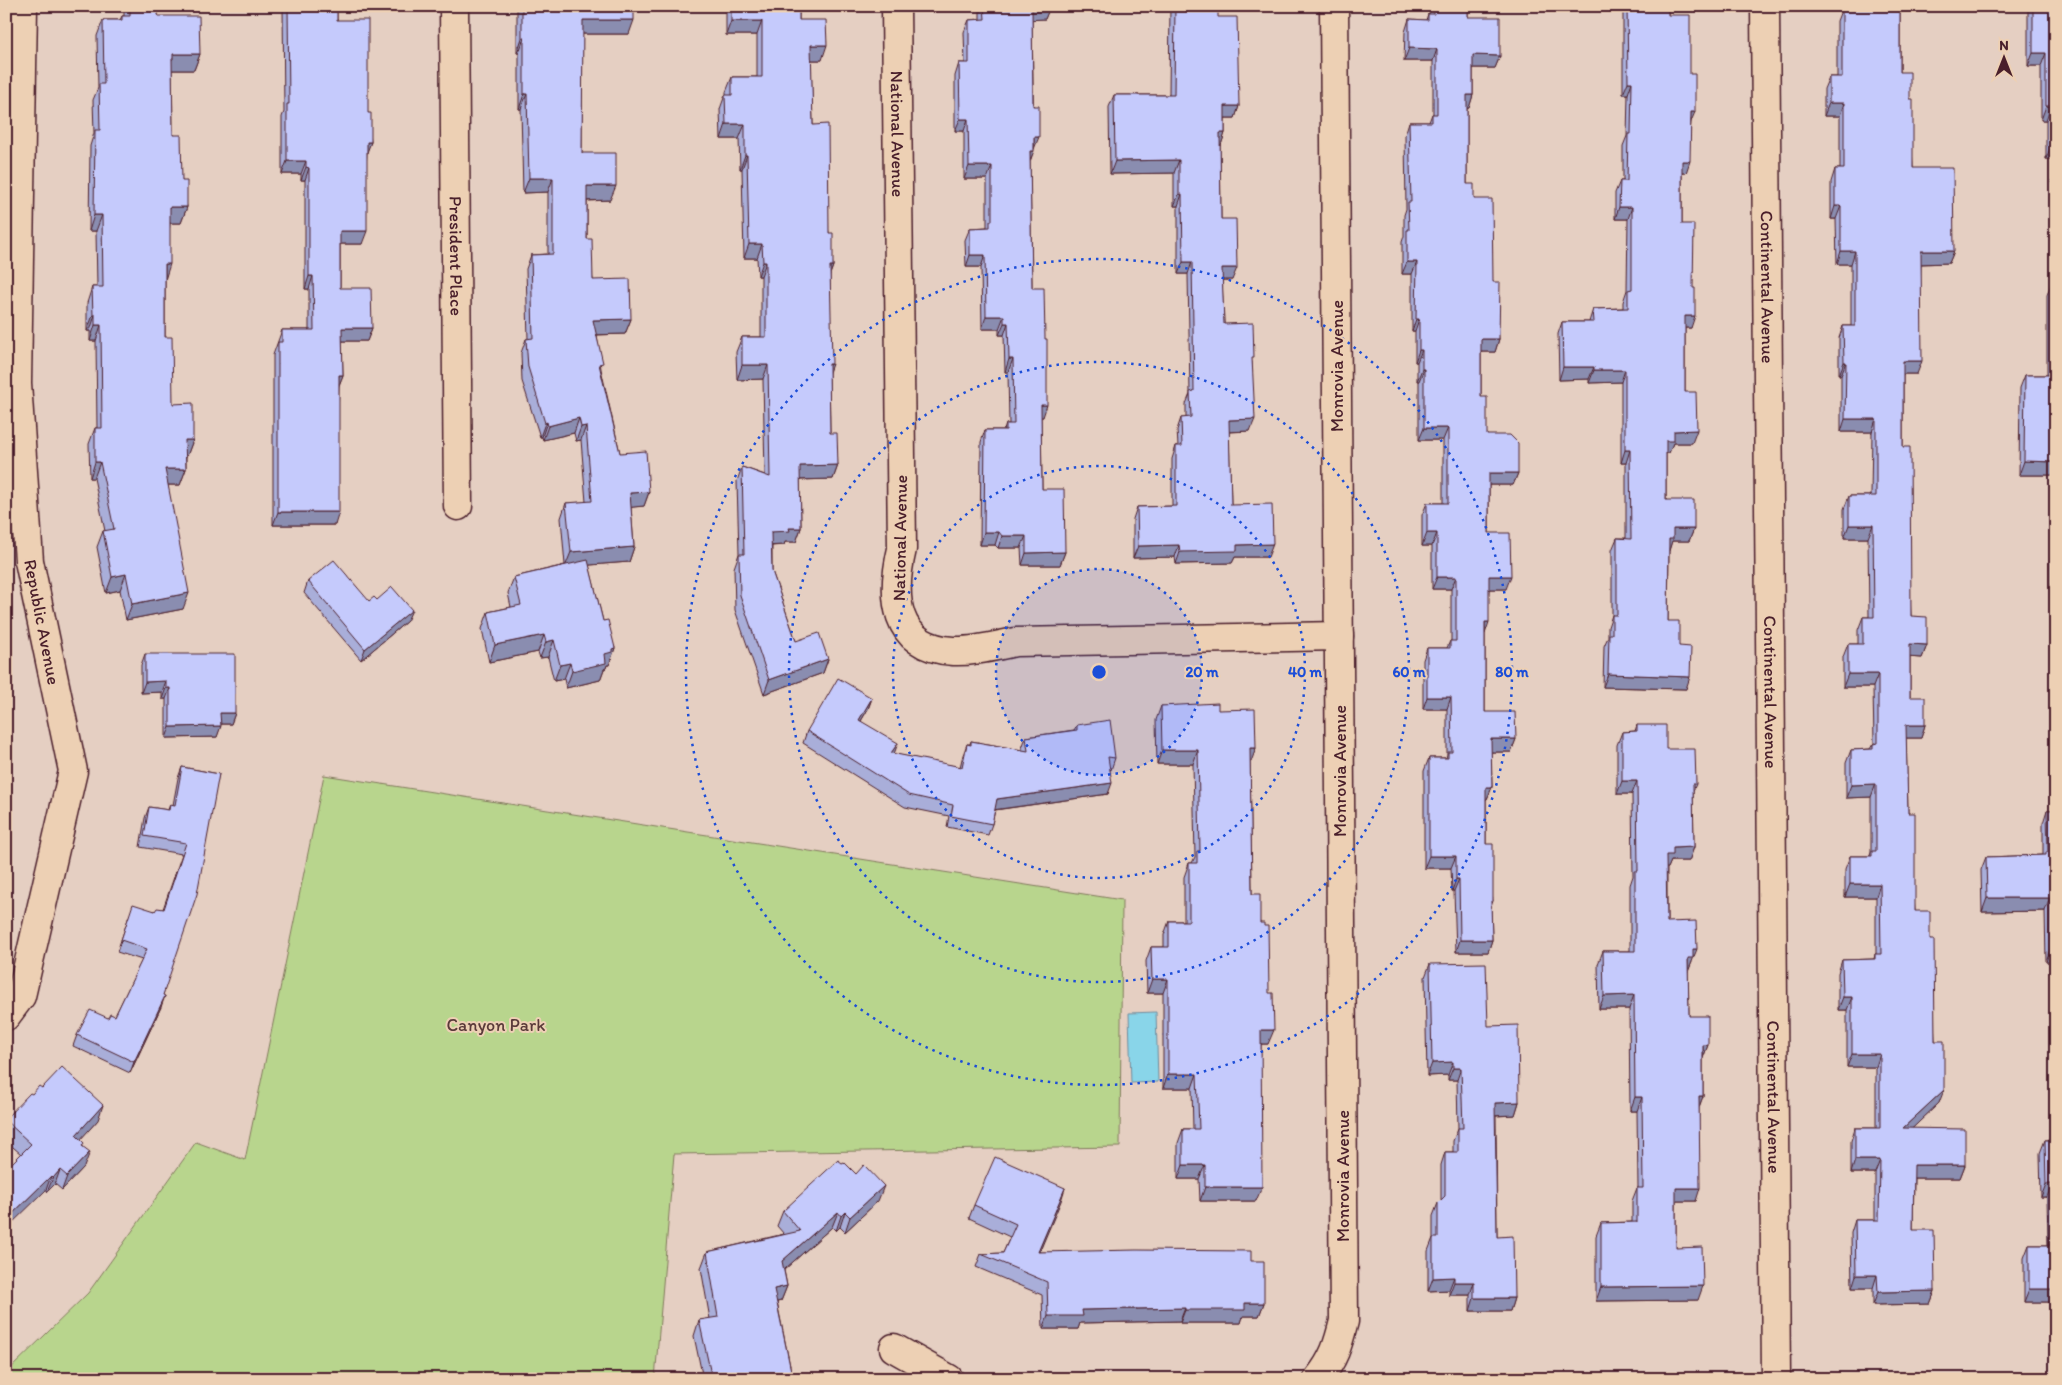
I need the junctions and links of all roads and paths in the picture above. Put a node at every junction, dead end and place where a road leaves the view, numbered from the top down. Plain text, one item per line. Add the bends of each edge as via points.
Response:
1 (23, 6) edge
2 (454, 6) edge
3 (896, 6) edge
4 (1334, 6) edge
5 (1765, 6) edge
6 (12, 382) edge
7 (458, 506) dead end
8 (1339, 636) junction
9 (6, 1016) edge
10 (894, 1348) dead end
11 (949, 1379) edge
12 (1318, 1379) edge
13 (1776, 1379) edge

1 - 6 street, Republic Avenue
2 - 7 street, President Place
3 - 8 street, National Avenue via 902,549 895,592 897,608 909,633 927,645 953,651 1015,642
4 - 8 street, Monrovia Avenue
5 - 13 street, Continental Avenue
6 - 9 street, Republic Avenue via 29,561 73,771 21,996
8 - 12 street, Monrovia Avenue via 1344,1321 1337,1349
10 - 11 street

